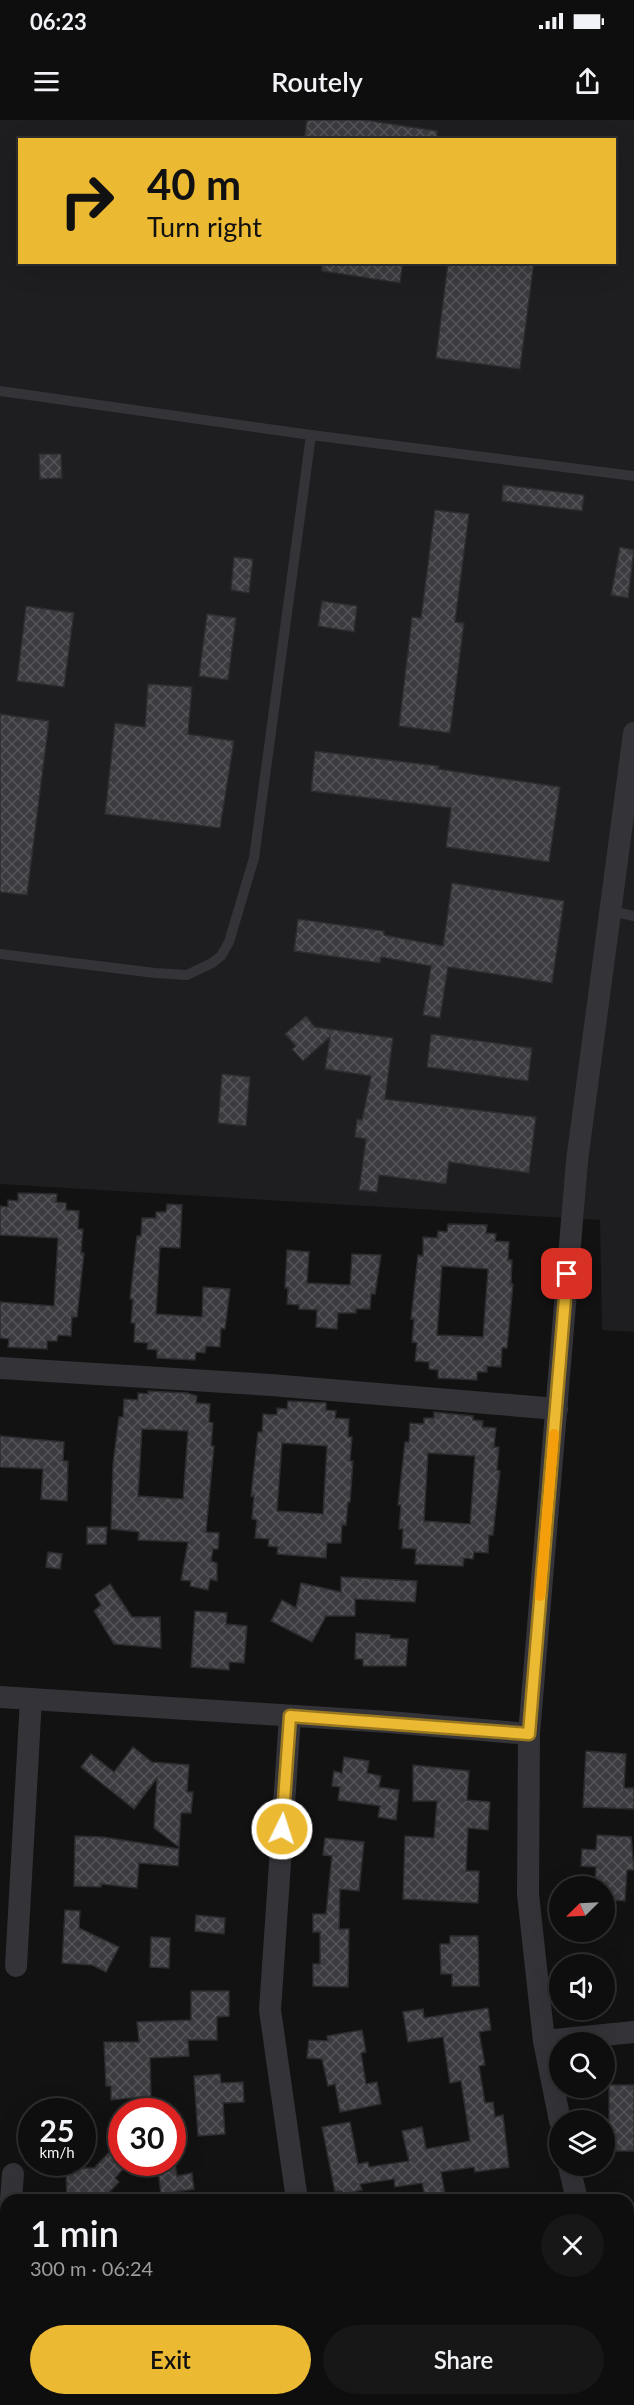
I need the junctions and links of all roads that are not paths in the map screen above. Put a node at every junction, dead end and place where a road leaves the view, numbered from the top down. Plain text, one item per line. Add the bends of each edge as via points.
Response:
1 (0, 392) edge
2 (311, 435) junction
3 (634, 476) edge
4 (634, 733) edge
5 (611, 911) junction
6 (634, 916) edge
7 (0, 954) edge
8 (0, 1368) edge
9 (556, 1409) junction
10 (0, 1696) edge
11 (31, 1699) junction
12 (290, 1716) junction
13 (529, 1734) junction
14 (16, 1966) dead end
15 (634, 2032) edge
16 (544, 2041) junction
17 (558, 2110) edge
18 (13, 2174) dead end
19 (571, 2176) edge
20 (11, 2194) edge
21 (296, 2194) edge
22 (576, 2194) edge

1 - 2 lane
2 - 3 lane
2 - 7 lane via 254,858 229,942 221,956 187,975
4 - 5 street
5 - 6 lane
5 - 9 street via 577,1161
8 - 9 street via 272,1384
9 - 13 street
10 - 11 street
11 - 12 street
11 - 14 street
12 - 13 street
12 - 21 street via 270,2010
13 - 16 street via 528,1894
15 - 16 street
16 - 17 street
18 - 20 street
19 - 22 street

